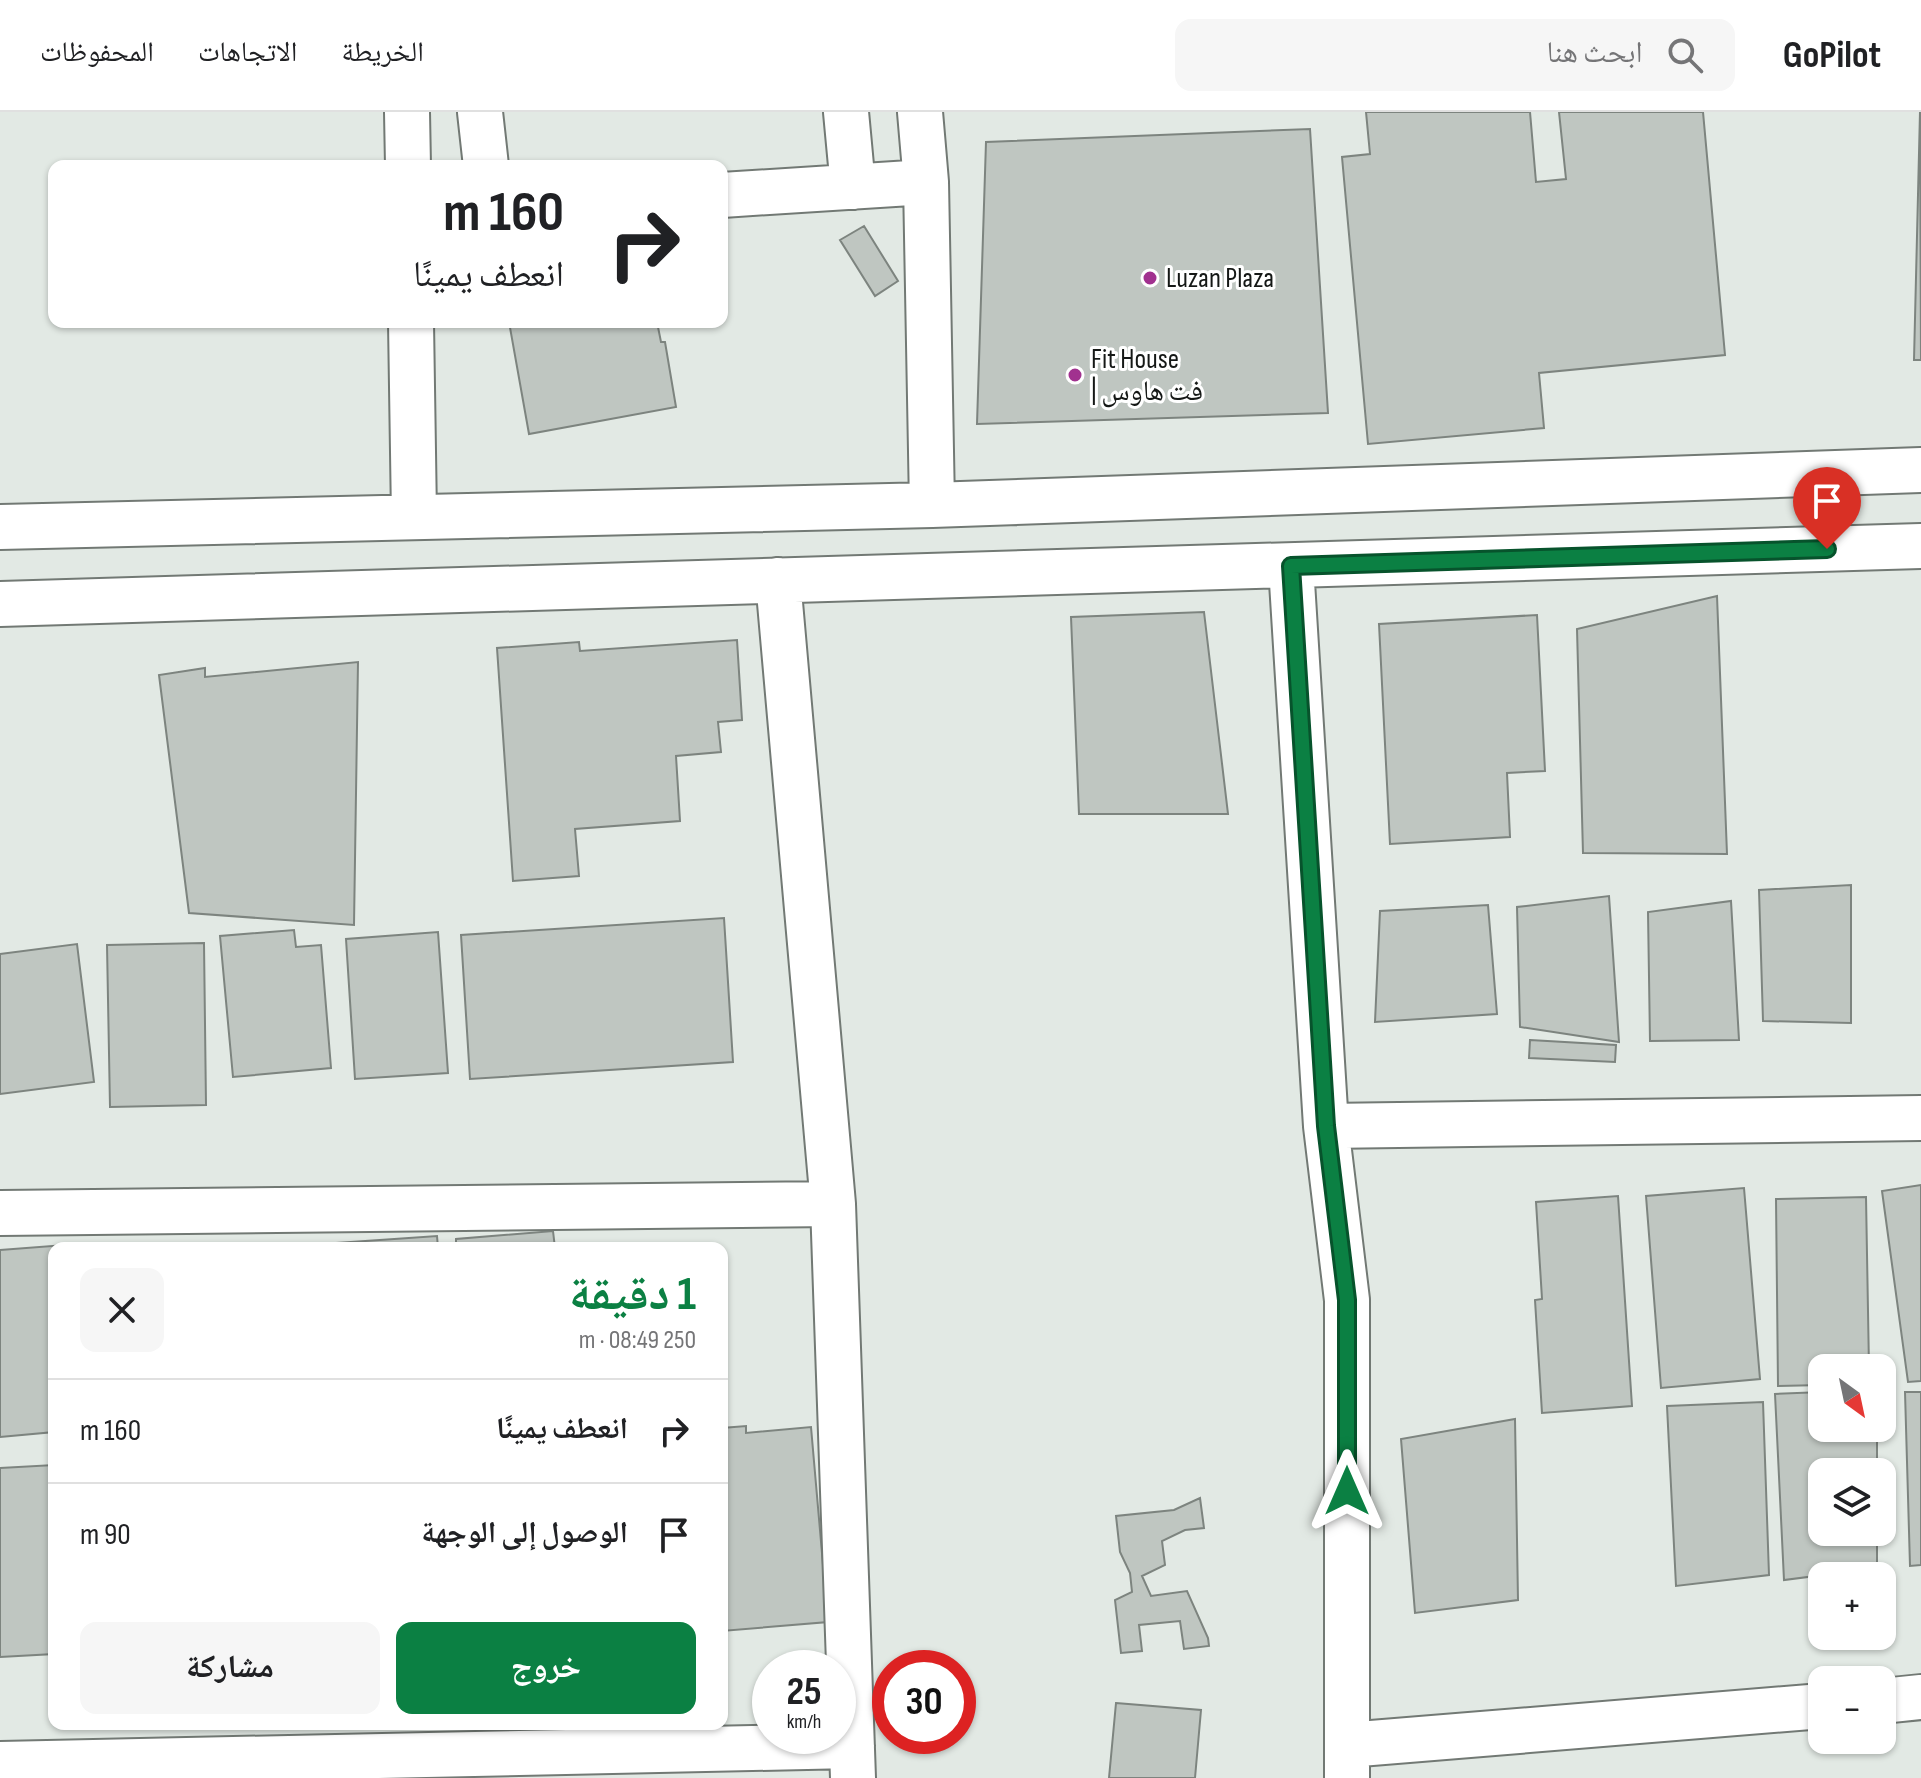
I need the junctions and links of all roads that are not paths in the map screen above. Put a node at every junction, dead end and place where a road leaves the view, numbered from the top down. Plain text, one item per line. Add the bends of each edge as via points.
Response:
1 (407, 112) edge
2 (480, 112) edge
3 (846, 112) edge
4 (920, 112) edge
5 (408, 160) edge
6 (485, 160) edge
7 (926, 182) junction
8 (853, 187) junction
9 (728, 195) edge
10 (411, 328) edge
11 (1921, 470) edge
12 (932, 505) junction
13 (414, 516) junction
14 (0, 527) edge
15 (1921, 546) edge
16 (1291, 566) junction
17 (778, 580) junction
18 (0, 604) edge
19 (1921, 1118) edge
20 (1326, 1126) junction
21 (833, 1204) junction
22 (0, 1213) edge
23 (1921, 1697) edge
24 (1896, 1700) edge
25 (1808, 1708) edge
26 (852, 1762) edge
27 (1347, 1762) edge
28 (0, 1764) edge

1 - 5 street
2 - 6 street
3 - 8 street
4 - 7 street
7 - 8 street
7 - 12 street
8 - 9 street
10 - 13 street
11 - 12 street
12 - 13 street
13 - 14 street
15 - 16 street
16 - 17 street
16 - 20 street
17 - 18 street
17 - 21 street
19 - 20 street
20 - 27 street via 1347,1300
21 - 22 street
21 - 26 street
23 - 24 street
25 - 27 street
26 - 28 street

